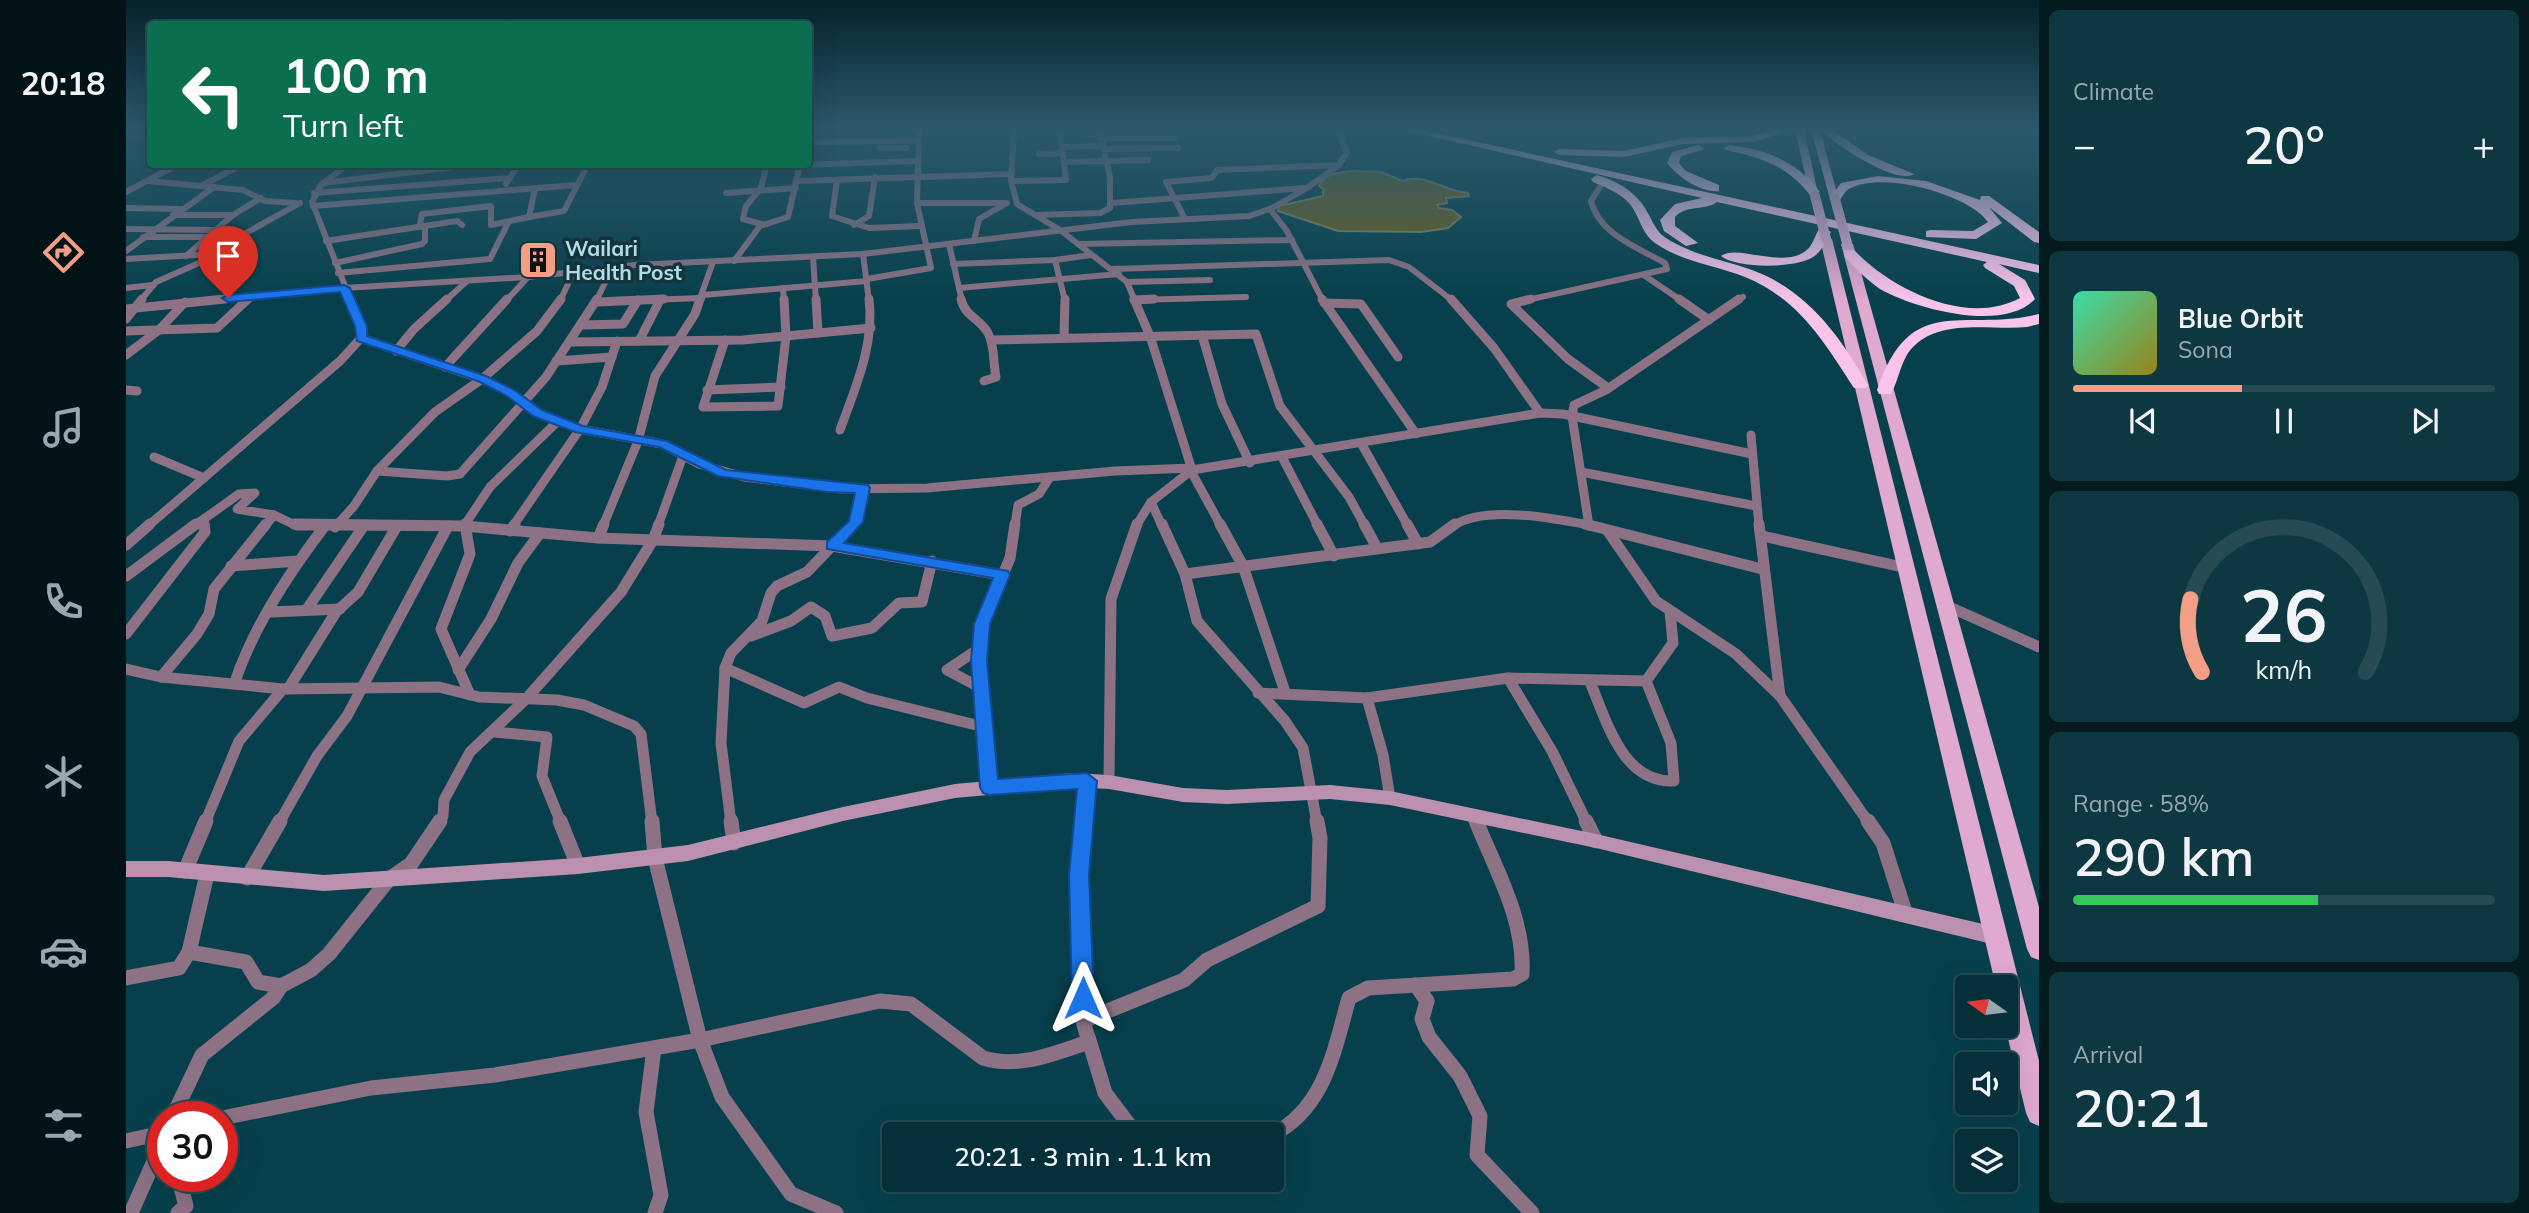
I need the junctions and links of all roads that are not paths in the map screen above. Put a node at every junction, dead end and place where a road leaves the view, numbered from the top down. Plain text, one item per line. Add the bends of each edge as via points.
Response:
1 (209, 187) edge
2 (214, 187) junction
3 (321, 187) edge
4 (421, 187) edge
5 (448, 187) edge
6 (504, 187) edge
7 (553, 187) edge
8 (574, 187) edge
9 (762, 187) edge
10 (787, 187) edge
11 (797, 187) edge
12 (836, 187) edge
13 (874, 187) edge
14 (916, 187) edge
15 (1011, 187) edge
16 (1110, 187) edge
17 (1169, 187) edge
18 (1600, 187) edge
19 (1610, 187) edge
20 (1670, 187) edge
21 (1695, 187) edge
22 (1715, 187) edge
23 (1808, 187) edge
24 (1812, 187) edge
25 (1831, 187) edge
26 (1845, 187) edge
27 (1928, 187) edge
28 (1953, 187) edge
29 (534, 188) junction
30 (1307, 188) joint
31 (761, 191) junction
32 (501, 192) junction
33 (726, 193) dead end
34 (1814, 194) junction
35 (1228, 195) junction
36 (1737, 195) junction
37 (444, 196) junction
38 (261, 198) junction
39 (1174, 198) junction
40 (1835, 199) junction
41 (313, 200) junction
42 (1144, 201) junction
43 (300, 203) junction
44 (917, 203) junction
45 (1011, 203) junction
46 (1112, 203) junction
47 (1757, 207) junction
48 (126, 208) edge
49 (181, 209) junction
50 (1270, 209) junction
51 (173, 215) junction
52 (233, 215) junction
53 (1034, 215) junction
54 (1241, 216) junction
55 (529, 217) junction
56 (1185, 219) junction
57 (1152, 221) junction
58 (508, 223) junction
59 (762, 224) junction
60 (462, 225) dead end
61 (855, 225) junction
62 (1875, 225) junction
63 (920, 226) junction
64 (425, 227) junction
65 (155, 228) junction
66 (126, 229) edge
67 (216, 230) junction
68 (1060, 230) junction
69 (1825, 236) junction
70 (143, 237) junction
71 (208, 237) junction
72 (2039, 239) edge
73 (1292, 240) junction
74 (326, 241) junction
75 (974, 241) junction
76 (126, 244) edge
77 (135, 244) junction
78 (949, 244) junction
79 (1078, 244) junction
80 (1931, 245) junction
81 (926, 246) junction
82 (1848, 248) junction
83 (126, 251) edge
84 (219, 254) junction
85 (863, 254) junction
86 (1091, 255) junction
87 (186, 256) junction
88 (813, 257) junction
89 (126, 259) edge
90 (1055, 260) junction
91 (734, 261) junction
92 (713, 262) junction
93 (2039, 262) edge
94 (335, 263) junction
95 (953, 264) junction
96 (1303, 264) junction
97 (613, 267) junction
98 (2039, 269) edge
99 (573, 271) junction
100 (1116, 271) junction
101 (338, 273) junction
102 (1645, 276) junction
103 (528, 277) junction
104 (1062, 279) junction
105 (867, 280) junction
106 (1210, 280) dead end
107 (466, 282) junction
108 (1127, 282) junction
109 (152, 285) junction
110 (816, 286) junction
111 (126, 288) edge
112 (344, 288) junction
113 (783, 288) junction
114 (959, 288) junction
115 (702, 296) junction
116 (251, 297) junction
117 (1246, 297) dead end
118 (1743, 297) dead end
119 (638, 300) junction
120 (660, 300) junction
121 (1134, 300) junction
122 (186, 302) junction
123 (598, 302) junction
124 (1324, 303) junction
125 (136, 307) junction
126 (126, 309) edge
127 (126, 319) edge
128 (2039, 319) edge
129 (1709, 320) junction
130 (583, 325) junction
131 (871, 328) junction
132 (159, 330) junction
133 (126, 331) edge
134 (818, 332) junction
135 (1202, 335) junction
136 (1150, 336) junction
137 (786, 337) junction
138 (1064, 337) junction
139 (361, 338) junction
140 (679, 340) junction
141 (725, 340) junction
142 (991, 340) junction
143 (617, 341) junction
144 (639, 341) junction
145 (570, 342) junction
146 (396, 351) junction
147 (126, 355) edge
148 (612, 357) junction
149 (1398, 357) dead end
150 (556, 361) junction
151 (445, 367) junction
152 (482, 379) junction
153 (984, 381) dead end
154 (1860, 384) junction
155 (781, 387) junction
156 (1608, 388) junction
157 (126, 390) edge
158 (707, 390) junction
159 (1885, 390) junction
160 (137, 391) dead end
161 (525, 405) junction
162 (1540, 412) junction
163 (1572, 416) junction
164 (558, 421) junction
165 (580, 429) junction
166 (840, 430) dead end
167 (1416, 434) junction
168 (1751, 435) dead end
169 (638, 441) junction
170 (1361, 443) junction
171 (1313, 452) junction
172 (1752, 454) junction
173 (683, 456) junction
174 (154, 457) dead end
175 (1282, 457) junction
176 (1250, 463) junction
177 (1192, 470) junction
178 (377, 471) junction
179 (1581, 472) junction
180 (1050, 477) junction
181 (204, 478) junction
182 (863, 488) junction
183 (1151, 502) junction
184 (1756, 506) junction
185 (274, 515) junction
186 (204, 519) junction
187 (397, 526) junction
188 (448, 526) junction
189 (464, 526) junction
190 (1590, 526) junction
191 (330, 527) junction
192 (363, 527) junction
193 (1607, 530) junction
194 (510, 531) junction
195 (540, 533) junction
196 (1762, 536) junction
197 (598, 538) junction
198 (653, 540) junction
199 (1418, 544) junction
200 (126, 545) edge
201 (832, 546) junction
202 (1377, 548) junction
203 (1334, 556) junction
204 (298, 561) junction
205 (932, 561) junction
206 (231, 566) junction
207 (1243, 566) junction
208 (1907, 568) junction
209 (1762, 569) junction
210 (1185, 574) junction
211 (1002, 575) junction
212 (126, 576) edge
213 (1945, 605) junction
214 (340, 608) junction
215 (307, 610) junction
216 (1670, 611) junction
217 (271, 612) junction
218 (126, 634) edge
219 (745, 638) junction
220 (2039, 647) edge
221 (980, 648) junction
222 (725, 668) junction
223 (126, 669) edge
224 (458, 670) junction
225 (161, 677) junction
226 (1508, 678) junction
227 (1646, 681) junction
228 (235, 682) junction
229 (1590, 682) junction
230 (981, 688) junction
231 (286, 689) junction
232 (360, 689) junction
233 (1285, 692) junction
234 (1258, 693) junction
235 (470, 695) junction
236 (1780, 696) junction
237 (1367, 698) junction
238 (526, 699) junction
239 (984, 727) junction
240 (494, 732) junction
241 (1087, 781) junction
242 (1108, 782) junction
243 (989, 787) junction
244 (1311, 793) junction
245 (1390, 798) junction
246 (1474, 815) junction
247 (1596, 841) junction
248 (734, 843) junction
249 (655, 858) junction
250 (578, 866) junction
251 (126, 869) edge
252 (185, 872) junction
253 (207, 874) junction
254 (247, 878) junction
255 (389, 879) junction
256 (1905, 912) junction
257 (1996, 936) junction
258 (2039, 950) edge
259 (189, 952) junction
260 (126, 978) edge
261 (1416, 985) junction
262 (281, 986) junction
263 (1083, 1021) junction
264 (700, 1040) junction
265 (654, 1048) junction
266 (179, 1101) edge
267 (2039, 1113) edge
268 (238, 1115) edge
269 (1127, 1122) edge
270 (1284, 1131) edge
271 (147, 1136) edge
272 (126, 1141) edge
273 (147, 1177) edge
274 (181, 1192) edge
275 (184, 1211) edge
276 (131, 1213) edge
277 (655, 1213) edge
278 (836, 1213) edge
279 (1532, 1213) edge

1 - 2 street
2 - 38 street via 243,190
2 - 49 street
3 - 41 street
4 - 41 street
5 - 37 street
6 - 32 street
7 - 29 street
8 - 55 street via 564,211
9 - 31 street
10 - 31 street
11 - 59 street via 788,216
12 - 61 street via 831,214
13 - 61 street via 869,216
14 - 44 street
15 - 45 street
16 - 46 street
17 - 39 street
18 - 102 street via 1591,201 1594,213 1622,239 1667,266
19 - 154 highway via 1634,202 1660,240 1762,280 1798,302 1829,332
20 - 47 highway
21 - 36 highway
22 - 36 highway
23 - 34 highway
24 - 34 main road
25 - 40 main road
26 - 40 highway
27 - 62 highway via 1967,198 1987,210 1995,223 1976,235 1948,236
28 - 72 highway via 1994,203
29 - 32 street
29 - 55 street
30 - 35 street
30 - 50 street
31 - 33 street
31 - 59 street via 746,206 743,219
32 - 37 street
34 - 69 main road, bridge
35 - 39 street
35 - 54 street
36 - 62 highway
37 - 41 street
38 - 43 street
38 - 52 street
39 - 42 street
39 - 56 street
40 - 82 main road, bridge
41 - 43 street
41 - 74 street
42 - 46 street
42 - 57 street
43 - 84 street via 237,238
44 - 45 street
44 - 63 street
45 - 53 street
45 - 75 street via 979,219
46 - 53 street via 1100,212
47 - 69 highway via 1695,203 1680,206 1666,219 1669,228 1693,245 1752,260 1805,256
47 - 80 highway
48 - 49 street
49 - 51 street
50 - 54 street
50 - 73 street
51 - 52 street
51 - 65 street
52 - 67 street
53 - 68 street
54 - 56 street
55 - 58 street
56 - 57 street
57 - 68 street
58 - 64 street via 491,225 493,207 488,206 422,214 419,224
58 - 101 street via 490,259
59 - 91 street
60 - 64 street via 457,221
61 - 63 street
62 - 93 highway
63 - 81 street
64 - 74 street
64 - 94 street via 422,244
65 - 66 street
65 - 67 street
65 - 70 street
67 - 71 street
68 - 75 street
68 - 79 street
69 - 154 main road
70 - 71 street
70 - 77 street
71 - 87 street
73 - 79 street
73 - 96 street
74 - 94 street
75 - 78 street
76 - 77 street
77 - 83 street
78 - 81 street
78 - 95 street
79 - 86 street
80 - 82 highway via 2006,273 2026,290 2028,299 2010,310 1993,312 1929,303 1887,286
80 - 98 highway
81 - 85 street
81 - 105 street via 930,270
82 - 159 main road
84 - 87 street
84 - 109 street
85 - 88 street
85 - 105 street
86 - 90 street
86 - 100 street
87 - 89 street
88 - 91 street
88 - 110 street
90 - 95 street
90 - 104 street
91 - 92 street
92 - 97 street
92 - 115 street
94 - 101 street
95 - 114 street
96 - 100 street
96 - 124 street
96 - 162 street via 1389,260 1408,266 1471,322
97 - 99 street
97 - 123 street
99 - 103 street
99 - 152 street via 537,331
100 - 104 street
100 - 108 street
101 - 112 street
102 - 129 street
102 - 156 street via 1511,303 1568,359
103 - 107 street
103 - 151 street
104 - 114 street
104 - 138 street
105 - 110 street
105 - 131 street
106 - 108 street
107 - 112 street
107 - 146 street
108 - 121 street
109 - 111 street
109 - 125 street
110 - 113 street
110 - 134 street
112 - 116 street
112 - 139 street via 361,326
113 - 115 street
113 - 137 street
114 - 142 street via 964,311 984,327
115 - 120 street
115 - 140 street
116 - 122 street
116 - 132 street via 217,328
117 - 121 street
118 - 129 street
119 - 120 street
119 - 123 street
119 - 130 street via 623,324
120 - 144 street
121 - 136 street
122 - 125 street
122 - 132 street
123 - 130 street
124 - 149 street via 1362,304
124 - 167 street
125 - 126 street
125 - 127 street
128 - 159 highway via 1964,324 1922,333 1895,357
129 - 156 street
130 - 145 street
131 - 134 street
131 - 166 street
132 - 133 street
132 - 147 street
134 - 137 street
135 - 136 street
135 - 171 street via 1258,336 1280,405
135 - 176 street via 1222,404
136 - 138 street
136 - 177 street
137 - 141 street
137 - 155 street
138 - 142 street
139 - 146 street
139 - 181 street
140 - 141 street
140 - 144 street
140 - 169 street via 655,376
141 - 158 street
142 - 153 street via 996,377
143 - 144 street
143 - 145 street
143 - 148 street
145 - 150 street
146 - 151 street
148 - 150 street
148 - 165 street
150 - 161 street
151 - 152 street
152 - 161 street
152 - 178 street via 443,405
154 - 208 main road
155 - 158 street
155 - 158 street via 778,406 763,407 704,407
156 - 163 street via 1574,405
157 - 160 street
159 - 213 main road
161 - 164 street
161 - 178 street via 457,476
162 - 163 street
162 - 167 street
163 - 172 street
163 - 179 street
164 - 165 street
164 - 189 street via 490,487
165 - 169 street
165 - 194 street
167 - 170 street
168 - 172 street
169 - 173 street via 662,444
169 - 197 street
170 - 171 street
170 - 199 street
171 - 175 street
171 - 202 street via 1349,497
172 - 184 street
173 - 182 street via 744,477
173 - 198 street
174 - 181 street
175 - 176 street
175 - 203 street
176 - 177 street
177 - 180 street
177 - 183 street
177 - 207 street
178 - 191 street via 360,499
179 - 184 street
179 - 190 street
180 - 182 street via 972,486
180 - 211 street via 1040,494 1018,505 1012,551
181 - 200 street
182 - 201 street via 856,522
183 - 210 street
183 - 242 street via 1132,532 1109,612
184 - 196 street
185 - 186 street via 237,509 255,494 247,492
185 - 191 street via 297,526
185 - 206 street
186 - 212 street
186 - 218 street via 205,532
187 - 188 street
187 - 192 street
187 - 214 street via 354,598
188 - 189 street
188 - 232 street
189 - 194 street
189 - 224 street via 470,554 441,629
190 - 193 street
190 - 199 street via 1522,516 1474,518
191 - 192 street
191 - 204 street
192 - 215 street
193 - 209 street
193 - 216 street via 1656,601
194 - 195 street
195 - 197 street
195 - 224 street via 528,546
196 - 208 street
196 - 209 street
197 - 198 street
198 - 201 street
198 - 238 street via 621,592
199 - 202 street
201 - 205 street
201 - 219 street via 807,572 777,586 762,621
202 - 203 street
203 - 207 street
204 - 206 street
204 - 217 street
205 - 211 street
205 - 219 street via 922,602 899,603 872,628 832,636 825,616 811,607 791,621
206 - 225 street via 214,589 209,614 197,634
207 - 210 street
207 - 233 street
208 - 257 main road
209 - 236 street
210 - 234 street via 1197,621
211 - 221 street via 982,624
213 - 220 street
213 - 258 main road
214 - 215 street
214 - 231 street
215 - 217 street
216 - 227 street via 1673,643
216 - 236 street via 1736,654
217 - 228 street via 243,657
219 - 222 street
221 - 230 street
221 - 230 street via 947,670
222 - 239 street via 804,703 839,687
222 - 248 street via 721,743
223 - 225 street
224 - 235 street
225 - 228 street
226 - 229 street
226 - 237 street
226 - 247 street via 1552,751
227 - 229 street
227 - 229 street via 1671,740 1674,781 1665,783 1638,774
228 - 231 street
230 - 239 street
231 - 232 street
231 - 252 street via 239,741
232 - 235 street via 439,687
232 - 254 street
233 - 234 street
233 - 237 street
234 - 244 street via 1303,748
235 - 238 street
236 - 256 street via 1883,843
237 - 245 street
238 - 240 street
238 - 249 street via 578,703 623,719 641,734
239 - 243 street
240 - 250 street via 547,737 542,776
240 - 255 street via 459,767 443,800 443,816 411,864
241 - 242 street
241 - 243 street
241 - 263 street via 1079,875
242 - 244 street via 1183,795
243 - 248 street via 843,814
244 - 245 street
244 - 263 street via 1320,838 1316,909 1218,954 1184,980
245 - 246 street
246 - 247 street
246 - 261 street via 1519,931 1525,960 1522,974 1513,979
247 - 256 street
248 - 249 street
249 - 250 street
249 - 264 street
250 - 255 street
251 - 252 street
252 - 253 street
253 - 254 street
253 - 259 street
254 - 255 street via 324,883
255 - 262 street via 329,954
256 - 257 street
257 - 267 main road
259 - 260 street via 178,968
259 - 262 street via 246,962 258,982
261 - 270 street via 1368,988 1349,998 1309,1110
261 - 279 street via 1427,1001 1422,1019 1429,1037 1460,1076 1480,1116 1477,1155
262 - 266 street via 273,998 202,1055
263 - 264 street via 1088,1042 1018,1064 983,1058 901,1001 844,1008
263 - 269 street via 1105,1093
264 - 265 street
264 - 278 street via 722,1097 791,1194
265 - 268 street via 495,1075 371,1088
265 - 277 street via 646,1112 661,1195
271 - 272 street
273 - 276 street
274 - 275 street

